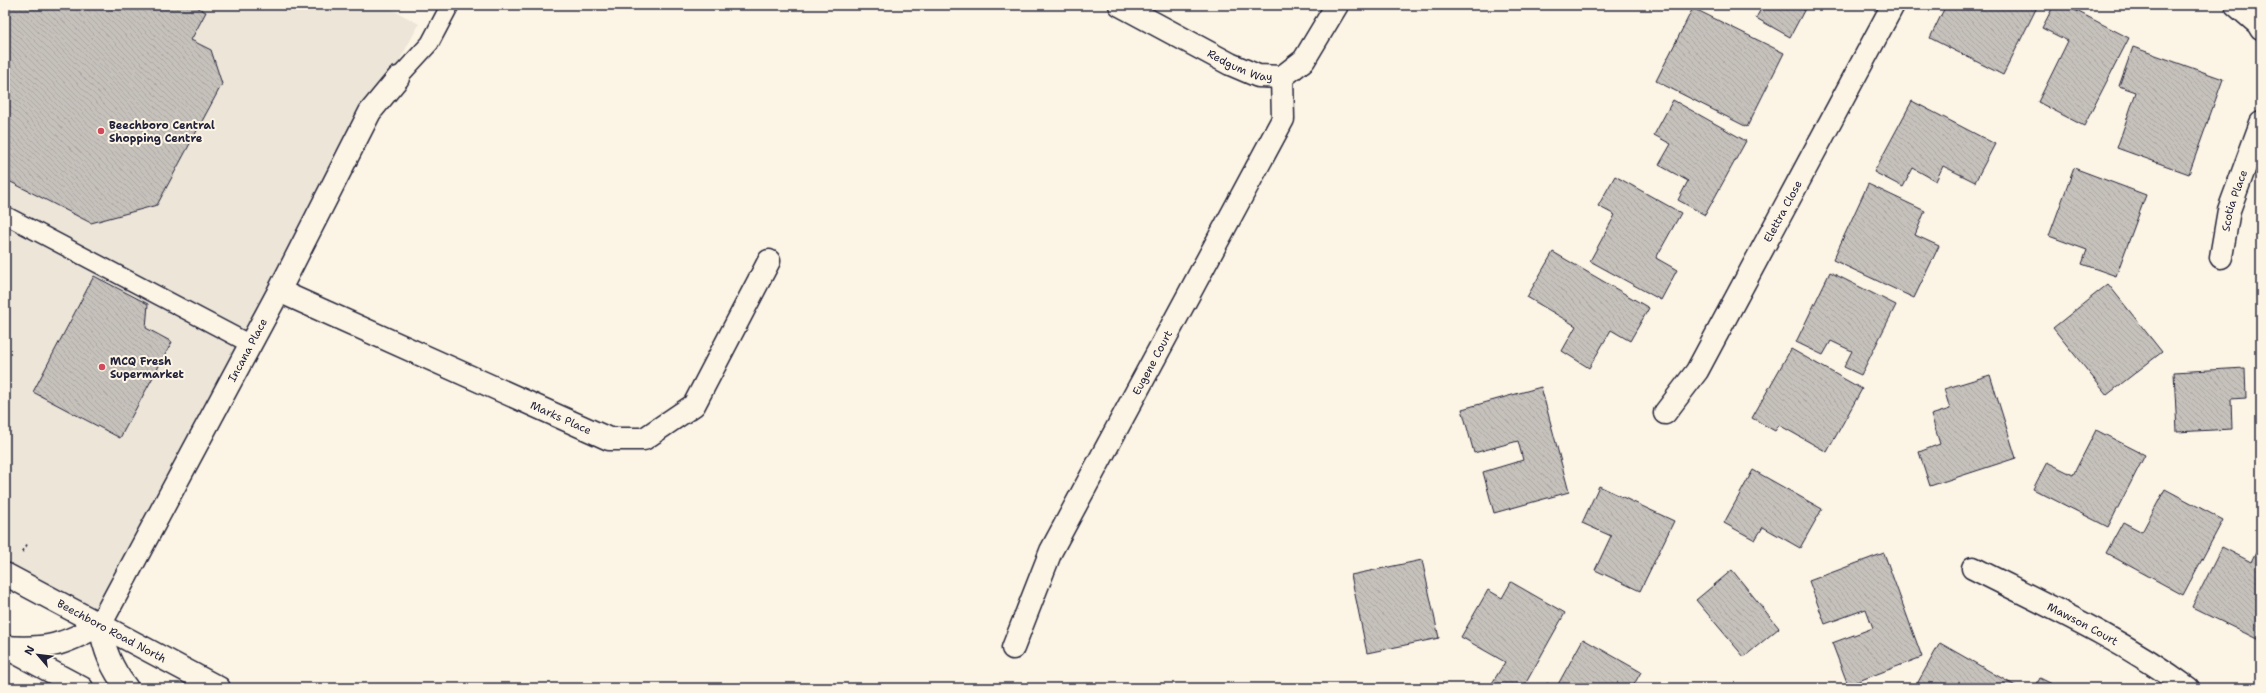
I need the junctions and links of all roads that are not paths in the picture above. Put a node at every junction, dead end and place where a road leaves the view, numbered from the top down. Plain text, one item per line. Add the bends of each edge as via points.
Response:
1 (450, 5) edge
2 (1120, 5) edge
3 (1337, 5) edge
4 (1892, 5) edge
5 (2236, 5) edge
6 (2261, 29) edge
7 (1282, 77) junction
8 (398, 78) joint
9 (2261, 123) edge
10 (5, 215) edge
11 (2221, 257) dead end
12 (769, 261) dead end
13 (279, 290) junction
14 (250, 344) junction
15 (1665, 413) dead end
16 (1973, 568) dead end
17 (5, 574) edge
18 (100, 625) junction
19 (5, 647) edge
20 (1013, 648) dead end
21 (82, 688) edge
22 (127, 688) edge
23 (219, 688) edge
24 (2188, 688) edge

1 - 8 lane via 430,43
2 - 7 street, Redgum Way via 1230,64 1258,76
3 - 7 street, Redgum Way via 1304,60
4 - 15 street, Elettra Close via 1697,371
5 - 6 street
7 - 20 street, Eugene Court via 1283,119 1051,551
8 - 13 street, Incana Place via 370,112
9 - 11 street, Scotia Place via 2229,210
10 - 14 lane
12 - 13 street, Marks Place via 694,405 644,439 609,439
13 - 14 street, Incana Place
14 - 18 street, Incana Place
16 - 24 street, Mawson Court via 2122,646 2164,670
17 - 18 street, Beechboro Road North
18 - 19 street via 59,644 42,648
18 - 22 street via 111,665
18 - 23 street, Beechboro Road North
19 - 21 street

